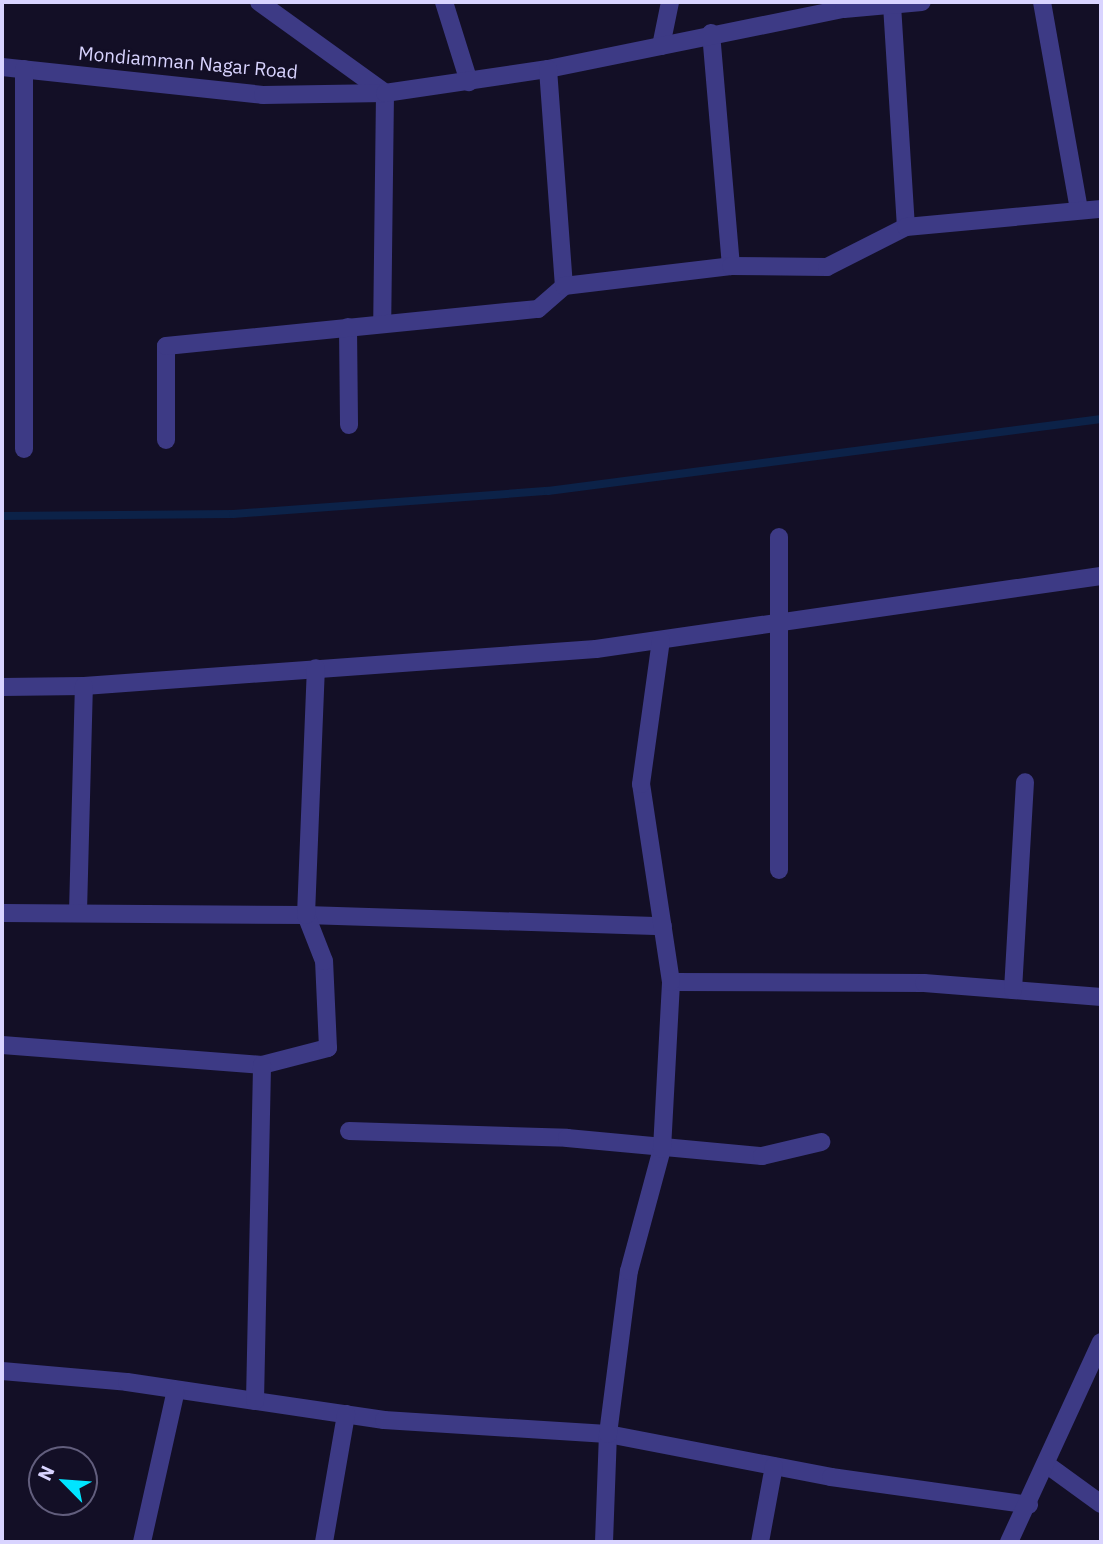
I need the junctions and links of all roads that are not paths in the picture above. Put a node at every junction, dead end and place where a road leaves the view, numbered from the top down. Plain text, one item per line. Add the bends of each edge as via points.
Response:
1 (259, 2) edge
2 (444, 2) edge
3 (670, 2) edge
4 (922, 2) edge
5 (1042, 2) edge
6 (892, 5) junction
7 (711, 33) junction
8 (661, 46) junction
9 (2, 67) edge
10 (24, 69) junction
11 (548, 69) junction
12 (469, 82) junction
13 (385, 93) junction
14 (1079, 209) junction
15 (1101, 209) edge
16 (906, 227) junction
17 (731, 266) junction
18 (565, 286) junction
19 (382, 324) junction
20 (348, 327) junction
21 (349, 425) dead end
22 (166, 440) dead end
23 (24, 449) dead end
24 (779, 537) dead end
25 (1101, 576) edge
26 (780, 622) junction
27 (661, 640) junction
28 (316, 668) junction
29 (2, 687) edge
30 (84, 687) junction
31 (1025, 782) dead end
32 (779, 870) dead end
33 (78, 912) junction
34 (2, 913) edge
35 (306, 915) junction
36 (663, 926) junction
37 (671, 982) junction
38 (1013, 990) junction
39 (1101, 997) edge
40 (2, 1045) edge
41 (262, 1065) junction
42 (349, 1131) dead end
43 (821, 1142) dead end
44 (662, 1149) junction
45 (1101, 1342) edge
46 (2, 1371) edge
47 (176, 1390) junction
48 (255, 1401) junction
49 (346, 1414) junction
50 (608, 1434) junction
51 (1046, 1464) junction
52 (774, 1466) junction
53 (1101, 1504) edge
54 (1029, 1505) junction
55 (142, 1542) edge
56 (324, 1542) edge
57 (604, 1542) edge
58 (760, 1542) edge
59 (1009, 1542) edge

1 - 13 street
2 - 12 street
3 - 8 street
4 - 6 street, Mondiamman Nagar Road
5 - 14 street
6 - 7 street, Mondiamman Nagar Road
6 - 16 street
7 - 8 street, Mondiamman Nagar Road
7 - 17 street
8 - 11 street, Mondiamman Nagar Road
9 - 10 street, Mondiamman Nagar Road
10 - 13 street, Mondiamman Nagar Road via 262,94
10 - 23 street
11 - 12 street, Mondiamman Nagar Road
11 - 18 street
12 - 13 street, Mondiamman Nagar Road
13 - 19 street
14 - 15 street
14 - 16 street
16 - 17 street via 827,267
17 - 18 street
18 - 19 street via 537,309
19 - 20 street
20 - 21 street
20 - 22 street via 166,346
24 - 26 street
25 - 26 street
26 - 27 street
26 - 32 street
27 - 28 street via 596,649
27 - 36 street via 641,784
28 - 30 street
28 - 35 street
29 - 30 street
30 - 33 street
31 - 38 street
33 - 34 street
33 - 35 street
35 - 36 street
35 - 41 street via 324,961 328,1048
36 - 37 street
37 - 38 street via 924,982
37 - 44 street
38 - 39 street
40 - 41 street
41 - 48 street
42 - 44 street via 567,1138
43 - 44 street via 762,1156
44 - 50 street via 628,1271
45 - 51 street
46 - 47 street
47 - 48 street
47 - 55 street
48 - 49 street
49 - 50 street
49 - 56 street
50 - 52 street
50 - 57 street
51 - 53 street
51 - 54 street
52 - 54 street
52 - 58 street
54 - 59 street

